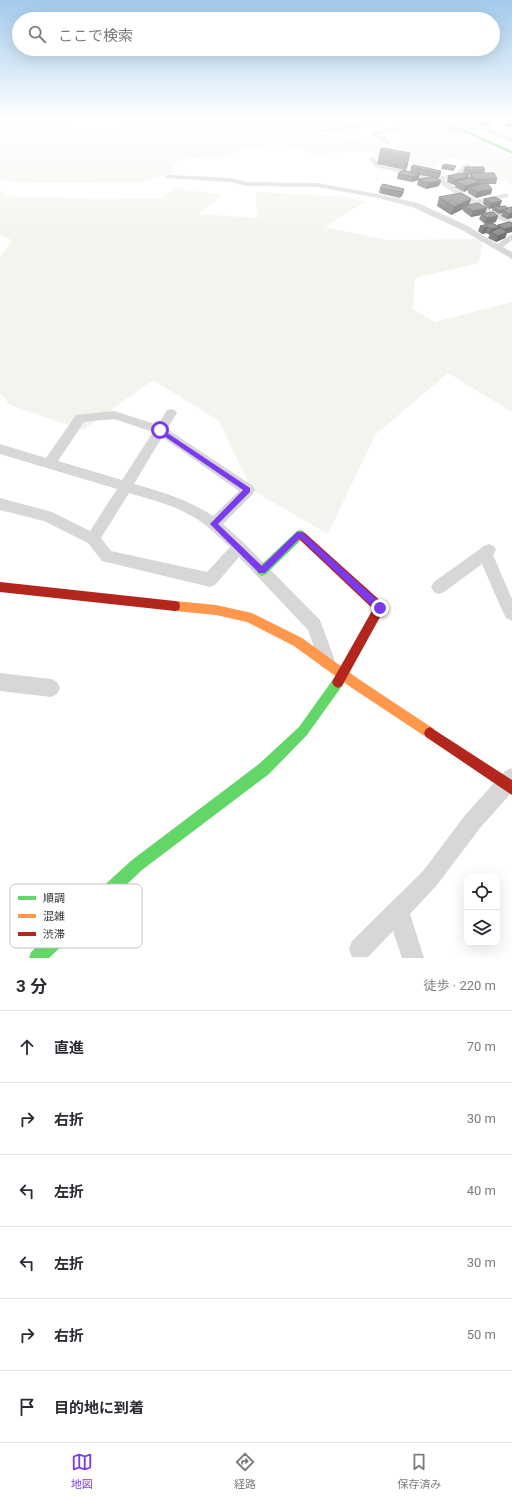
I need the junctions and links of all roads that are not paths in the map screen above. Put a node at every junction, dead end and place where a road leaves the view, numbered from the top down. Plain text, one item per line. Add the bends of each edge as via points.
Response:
1 (376, 165) edge
2 (468, 165) edge
3 (431, 170) edge
4 (457, 176) junction
5 (167, 177) dead end
6 (438, 179) junction
7 (505, 194) dead end
8 (476, 203) junction
9 (512, 224) edge
10 (512, 236) edge
11 (498, 247) junction
12 (512, 256) edge
13 (171, 413) dead end
14 (160, 430) junction
15 (1, 452) edge
16 (49, 464) junction
17 (126, 486) junction
18 (0, 504) edge
19 (214, 524) junction
20 (93, 539) junction
21 (239, 547) junction
22 (262, 571) junction
23 (0, 587) edge
24 (438, 587) dead end
25 (512, 613) edge
26 (329, 665) junction
27 (344, 675) junction
28 (0, 682) edge
29 (51, 688) dead end
30 (510, 784) edge
31 (117, 884) edge
32 (398, 911) junction
33 (48, 948) edge
34 (360, 949) dead end
35 (37, 958) edge
36 (413, 958) edge

1 - 6 street
2 - 4 street
3 - 4 street
4 - 6 street
5 - 11 street via 231,180 247,184 317,185 351,190 415,205 465,228
6 - 8 street
7 - 8 street
8 - 9 street
10 - 11 street
11 - 12 street
13 - 14 street
14 - 16 street via 114,415 80,418
14 - 17 street
14 - 19 street via 248,490
15 - 16 street
16 - 17 street
17 - 19 street via 174,501
17 - 20 street
18 - 20 street via 47,516
19 - 21 street
20 - 21 street via 107,556 210,580
21 - 22 street
22 - 26 street via 314,625
22 - 27 main road via 300,534 380,608
23 - 26 main road via 216,610 248,617 298,642
24 - 25 street via 487,552
26 - 27 main road
27 - 30 main road
27 - 31 main road via 303,731 264,770 137,865
28 - 29 street
30 - 32 street via 473,821 430,878
32 - 34 street
32 - 36 street
33 - 35 main road

